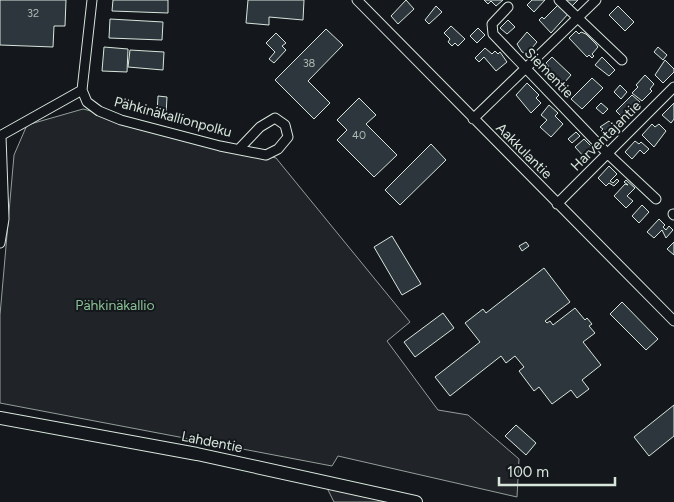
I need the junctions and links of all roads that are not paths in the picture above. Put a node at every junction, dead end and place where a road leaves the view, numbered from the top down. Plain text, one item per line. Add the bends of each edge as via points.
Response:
1 (92, 0) edge
2 (357, 0) edge
3 (559, 0) edge
4 (596, 0) edge
5 (508, 8) dead end
6 (577, 18) junction
7 (622, 60) dead end
8 (526, 68) junction
9 (82, 90) junction
10 (673, 90) edge
11 (474, 120) junction
12 (0, 136) edge
13 (239, 149) junction
14 (608, 154) junction
15 (656, 199) dead end
16 (557, 204) junction
17 (0, 243) edge
18 (672, 316) edge
19 (0, 418) edge
20 (416, 502) edge

1 - 9 street
2 - 11 street, Aakkulantie
3 - 6 street
4 - 6 street
5 - 8 street, Siementie via 492,24 493,34
6 - 7 street
6 - 8 street
8 - 11 street
8 - 14 street, Siementie
9 - 12 street
9 - 13 street, Pähkinäkallionpolku via 87,102 121,120
10 - 14 street, Harventajantie
11 - 16 street, Aakkulantie
12 - 17 street via 4,219
13 - 13 street, Pähkinäkallionpolku via 266,155 278,149 288,137 285,125 275,118 260,127
14 - 15 street, Siementie
14 - 16 street, Harventajantie
16 - 18 street, Aakkulantie
19 - 20 highway, Lahdentie via 197,454

